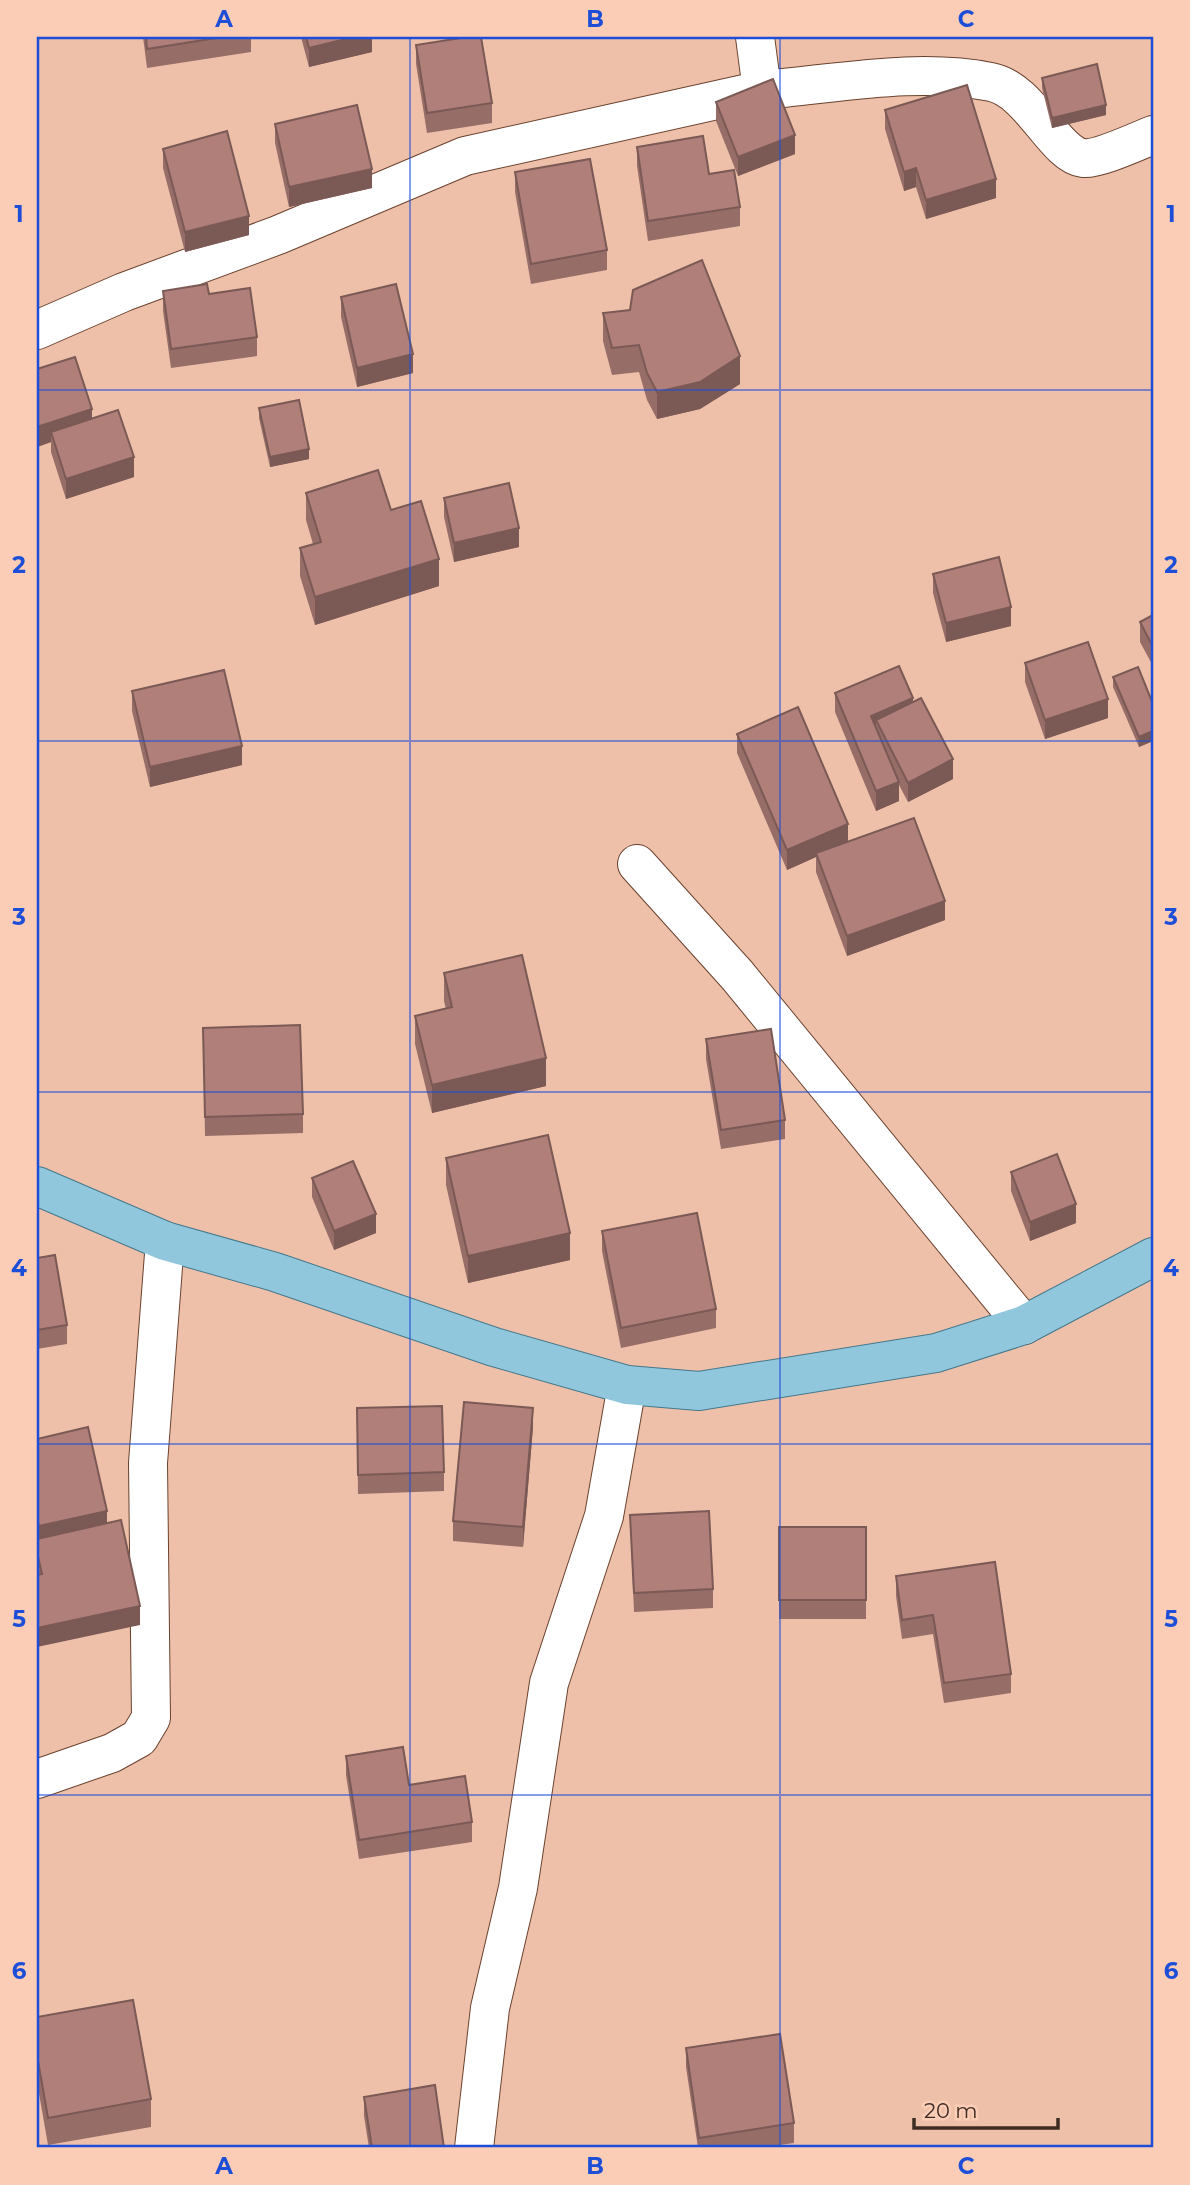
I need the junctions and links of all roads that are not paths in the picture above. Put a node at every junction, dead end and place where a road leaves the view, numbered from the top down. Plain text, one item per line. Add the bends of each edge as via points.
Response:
1 (755, 37) edge
2 (762, 90) junction
3 (1153, 135) edge
4 (37, 330) edge
5 (637, 864) dead end
6 (37, 1186) edge
7 (165, 1241) junction
8 (1153, 1257) edge
9 (1024, 1325) junction
10 (627, 1385) junction
11 (37, 1779) edge
12 (474, 2148) edge

1 - 2 street
2 - 3 street via 924,76 992,82 1014,92 1071,155 1085,159
2 - 4 street via 465,156
5 - 9 street via 737,975
6 - 7 main road
7 - 10 main road
7 - 11 street via 148,1463 151,1718 139,1738 112,1753
8 - 9 main road
9 - 10 main road via 936,1353 786,1379 699,1391
10 - 12 street via 604,1516 549,1684 518,1888 490,2008

